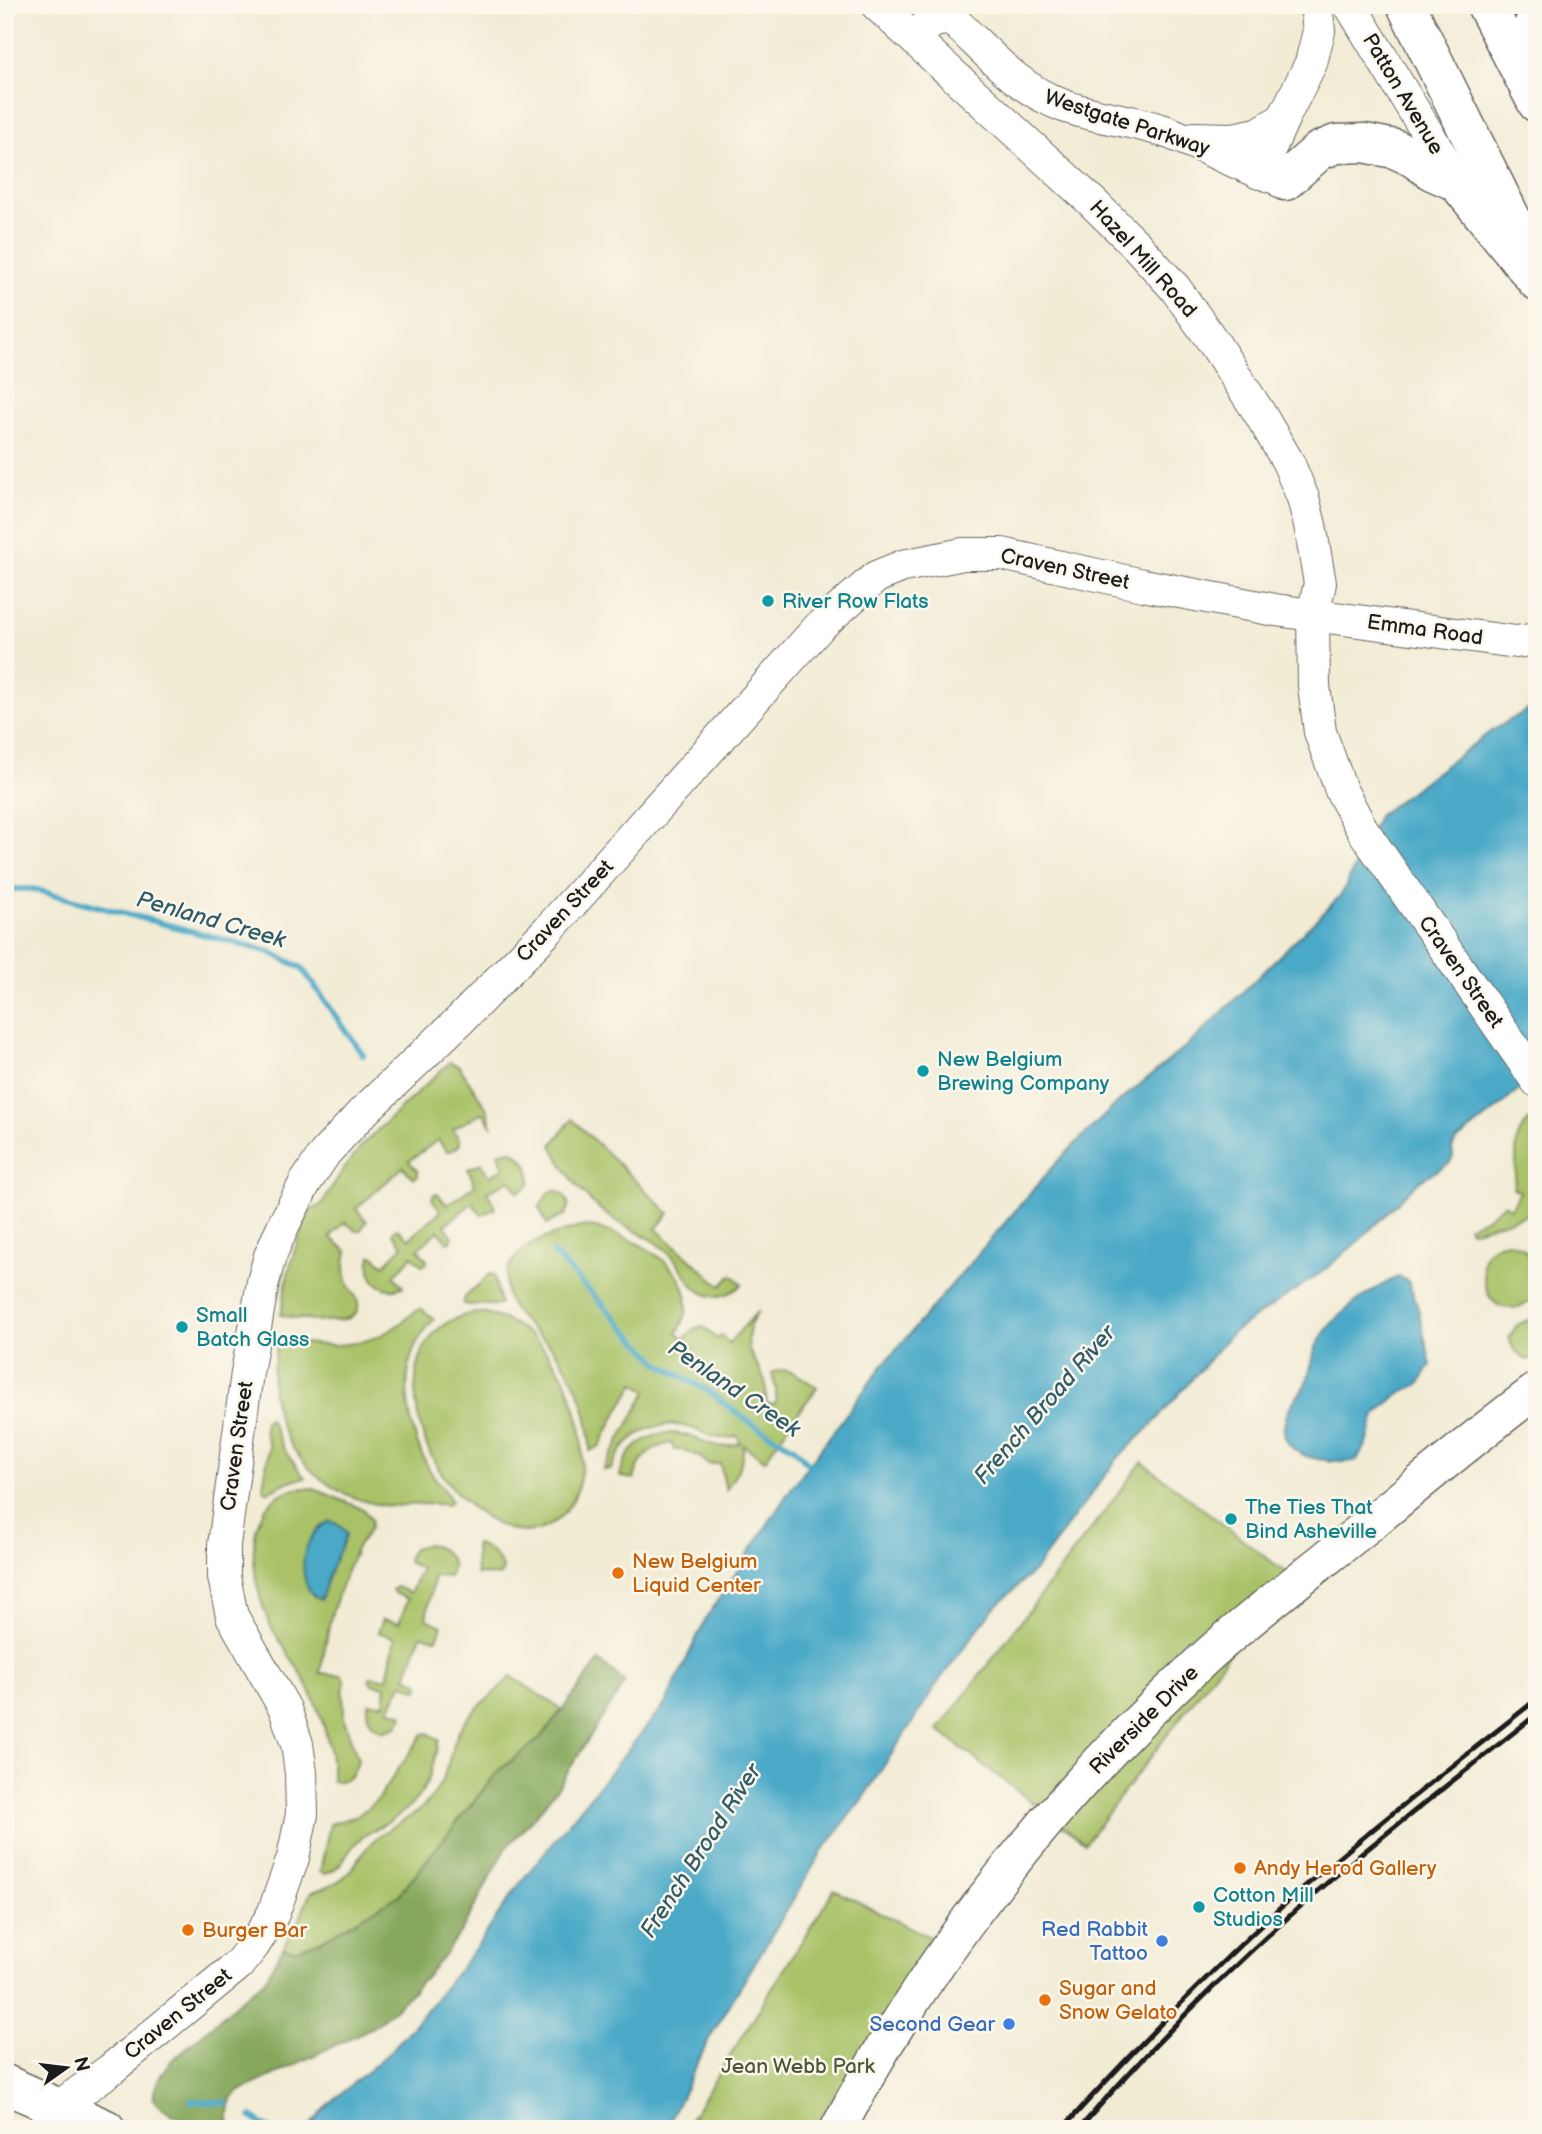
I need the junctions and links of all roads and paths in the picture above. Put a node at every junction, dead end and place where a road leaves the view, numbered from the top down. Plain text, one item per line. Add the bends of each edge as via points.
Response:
1 (877, 5) edge
2 (1317, 5) edge
3 (1349, 5) edge
4 (1406, 5) edge
5 (1486, 5) edge
6 (945, 14) edge
7 (913, 38) junction
8 (1537, 103) edge
9 (1283, 119) junction
10 (1182, 138) junction
11 (1272, 177) junction
12 (1457, 182) junction
13 (1537, 270) edge
14 (1537, 281) edge
15 (1313, 615) junction
16 (1537, 639) edge
17 (1537, 1081) edge
18 (1537, 1390) edge
19 (5, 2084) edge
20 (57, 2108) junction
21 (106, 2129) edge
22 (838, 2129) edge

1 - 7 street, Hazel Mill Road
2 - 9 street via 1319,31 1311,64
3 - 12 street, Patton Avenue
4 - 13 main road
5 - 8 main road
6 - 7 street, Westgate Parkway via 949,19 933,21
6 - 10 street, Westgate Parkway via 1011,76 1038,94 1076,110
7 - 15 street, Hazel Mill Road via 1136,245 1214,342 1288,462 1303,498 1320,583
9 - 10 street via 1258,134 1233,139
9 - 11 street
10 - 11 street, Westgate Parkway
11 - 12 main road via 1336,144 1364,143 1395,149
12 - 14 main road
15 - 16 street, Emma Road via 1516,642
15 - 17 street, Craven Street via 1320,732 1341,790 1362,829
15 - 20 street, Craven Street via 1203,598 1002,554 954,555 876,577 820,626 548,930 325,1153 283,1226 267,1269 247,1373 224,1545 224,1577 232,1616 285,1709 297,1744 302,1814 293,1858 274,1914 238,1965
18 - 22 main road, Riverside Drive via 1210,1654 1118,1744 982,1900 890,2035
19 - 20 main road
20 - 21 main road

